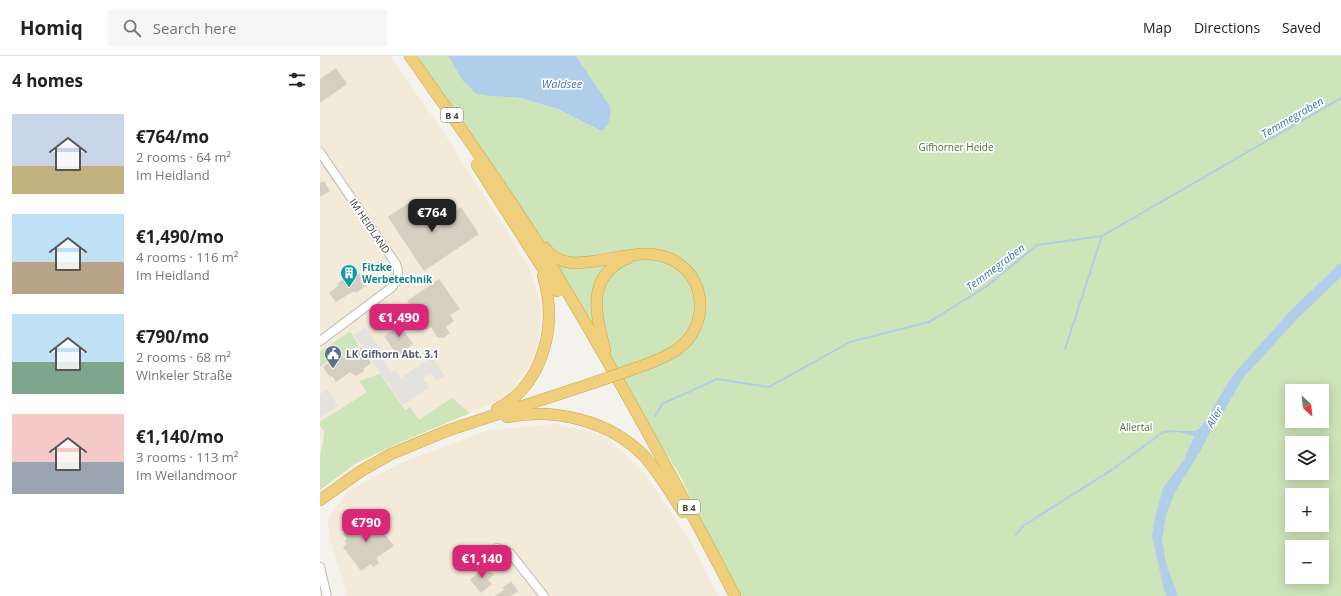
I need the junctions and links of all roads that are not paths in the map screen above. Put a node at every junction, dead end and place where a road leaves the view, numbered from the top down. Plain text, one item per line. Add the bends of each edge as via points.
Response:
1 (402, 56) edge
2 (410, 56) edge
3 (320, 152) edge
4 (531, 234) junction
5 (640, 253) junction
6 (539, 262) junction
7 (320, 341) edge
8 (609, 363) junction
9 (469, 423) junction
10 (320, 500) edge
11 (683, 512) junction
12 (497, 548) dead end
13 (320, 567) edge
14 (327, 596) edge
15 (544, 596) edge
16 (726, 596) edge
17 (735, 596) edge

1 - 6 highway, B 4
2 - 4 highway, B 4
3 - 7 street, IM HEIDLAND via 396,264 399,273 391,288
4 - 5 highway via 553,257 569,262 587,262
4 - 8 highway, B 4
5 - 8 highway via 614,266 598,289 596,312
5 - 9 highway, bridge via 659,254 672,259 691,276 697,288 700,308 695,328 683,345 665,357 639,367
6 - 9 highway via 550,311 547,339 537,368 509,403
6 - 11 highway, B 4 via 648,445
8 - 17 highway, B 4 via 654,441
9 - 10 highway via 391,454 361,471
9 - 11 highway via 537,413 593,424 628,443 644,456
11 - 16 highway, B 4
12 - 15 street via 510,553
13 - 14 street

